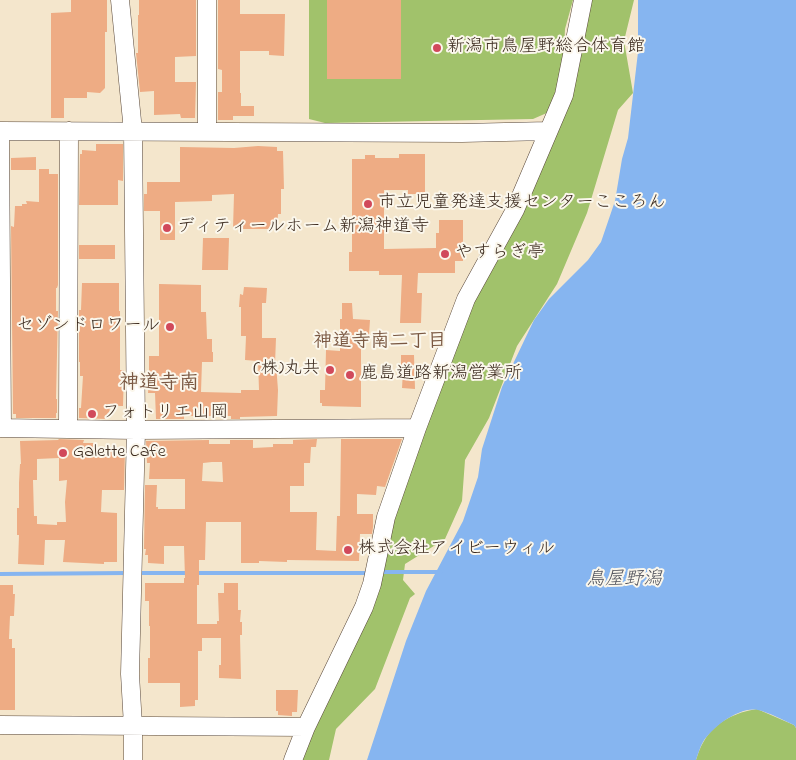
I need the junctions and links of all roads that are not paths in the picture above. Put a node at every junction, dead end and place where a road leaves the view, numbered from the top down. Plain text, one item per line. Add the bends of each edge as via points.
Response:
1 (120, 0) edge
2 (207, 0) edge
3 (583, 0) edge
4 (0, 131) edge
5 (70, 131) junction
6 (132, 131) junction
7 (548, 131) junction
8 (207, 132) junction
9 (1, 428) edge
10 (417, 428) junction
11 (68, 429) junction
12 (136, 430) junction
13 (0, 725) edge
14 (133, 726) junction
15 (306, 727) junction
16 (133, 760) edge
17 (293, 760) edge

1 - 6 street
2 - 8 street
3 - 7 street via 564,96
4 - 5 street
4 - 9 street
5 - 6 street
5 - 11 street
6 - 8 street
6 - 12 street
7 - 8 street
7 - 10 street via 515,210 466,299
9 - 11 street
10 - 12 street
10 - 15 street via 386,517 370,591
11 - 12 street
12 - 14 street via 130,674
13 - 14 street
14 - 15 street
14 - 16 street
15 - 17 street

